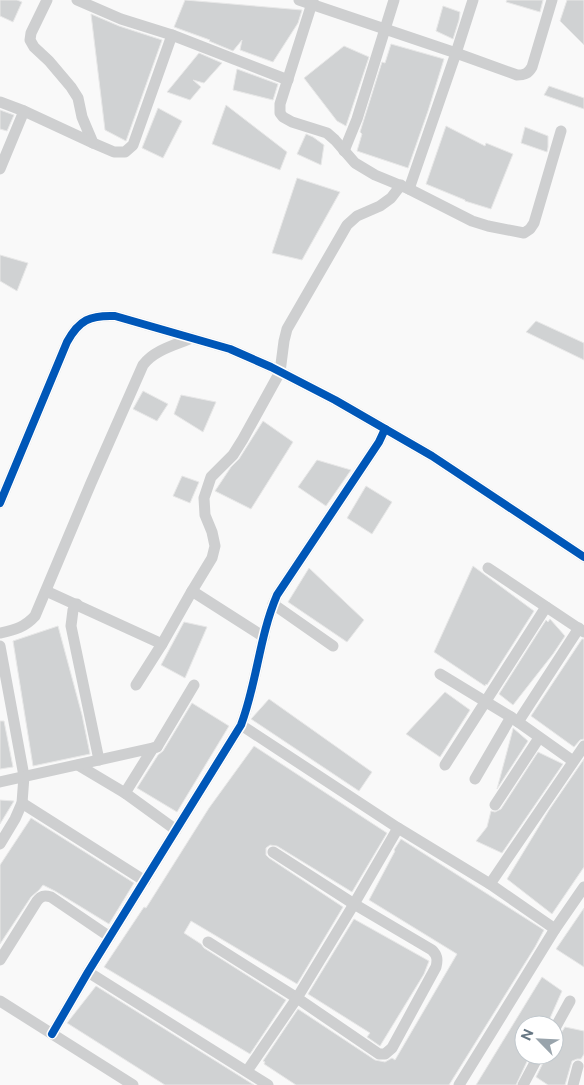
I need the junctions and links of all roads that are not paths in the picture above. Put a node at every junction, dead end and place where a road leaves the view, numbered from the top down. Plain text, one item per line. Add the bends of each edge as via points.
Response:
1 (47, 0) edge
2 (77, 0) edge
3 (299, 0) edge
4 (394, 0) edge
5 (473, 0) edge
6 (552, 0) edge
7 (312, 2) edge
8 (385, 29) junction
9 (172, 35) junction
10 (456, 53) junction
11 (288, 80) junction
12 (0, 102) edge
13 (24, 111) junction
14 (560, 131) dead end
15 (93, 143) junction
16 (5, 144) edge
17 (344, 151) junction
18 (0, 169) edge
19 (405, 187) junction
20 (192, 338) junction
21 (280, 372) junction
22 (385, 429) junction
23 (0, 503) edge
24 (584, 557) edge
25 (488, 568) dead end
26 (46, 591) junction
27 (192, 591) junction
28 (77, 604) junction
29 (273, 604) junction
30 (546, 606) junction
31 (581, 630) edge
32 (0, 633) edge
33 (264, 637) junction
34 (162, 644) junction
35 (0, 646) edge
36 (333, 646) dead end
37 (440, 674) dead end
38 (136, 685) dead end
39 (194, 685) dead end
40 (485, 701) junction
41 (514, 720) junction
42 (241, 725) junction
43 (539, 738) junction
44 (584, 746) edge
45 (157, 747) junction
46 (99, 760) junction
47 (574, 761) junction
48 (78, 765) junction
49 (445, 765) dead end
50 (24, 776) junction
51 (475, 779) dead end
52 (0, 782) edge
53 (125, 793) junction
54 (22, 803) junction
55 (495, 805) dead end
56 (398, 828) junction
57 (176, 830) junction
58 (0, 844) edge
59 (273, 852) dead end
60 (144, 881) junction
61 (490, 884) junction
62 (584, 887) edge
63 (354, 904) junction
64 (555, 929) junction
65 (110, 936) junction
66 (208, 942) dead end
67 (0, 960) edge
68 (88, 972) junction
69 (297, 998) junction
70 (0, 1000) edge
71 (570, 1002) dead end
72 (563, 1015) edge
73 (52, 1034) junction
74 (534, 1065) edge
75 (578, 1066) dead end
76 (247, 1071) junction
77 (133, 1085) edge
78 (268, 1085) edge
79 (459, 1085) edge
80 (523, 1085) edge
81 (573, 1085) edge

1 - 15 street via 30,40 78,98
2 - 9 street via 121,19
3 - 7 street
4 - 8 street
5 - 10 street
6 - 10 street via 532,67 523,75
7 - 8 street
7 - 11 street
8 - 10 street
8 - 17 street
9 - 11 street
9 - 15 street via 133,145 125,152 114,152
10 - 19 street
11 - 17 street via 280,104 283,117 327,133
12 - 13 street
13 - 15 street
13 - 16 street
14 - 19 street via 534,223 524,233 472,221
16 - 18 street
17 - 19 street via 355,163
19 - 21 street via 380,206 356,216 347,225 287,329
20 - 21 street via 230,349
20 - 23 street via 115,316 82,322 67,342
20 - 26 street via 154,354 143,365
21 - 22 street
21 - 27 street via 233,455 211,477 204,498 205,515 215,546 212,558
22 - 24 street
22 - 29 street
25 - 30 street
26 - 28 street
26 - 32 street via 35,616 28,623
27 - 33 street
27 - 34 street
28 - 34 street
28 - 46 street via 71,626
29 - 33 street
29 - 36 street
30 - 31 street
30 - 40 street
31 - 41 street
33 - 42 street via 248,709
34 - 38 street
35 - 50 street
37 - 40 street
39 - 45 street
40 - 41 street
40 - 49 street
41 - 43 street
41 - 51 street
42 - 56 street
42 - 57 street
43 - 47 street
43 - 55 street
44 - 47 street
45 - 46 street
45 - 53 street via 153,748
46 - 48 street
47 - 61 street
48 - 50 street
48 - 53 street
50 - 52 street
50 - 54 street
53 - 57 street
54 - 58 street
54 - 60 street
56 - 61 street
56 - 63 street
57 - 60 street
59 - 63 street
60 - 65 street
61 - 64 street
62 - 64 street
63 - 69 street
63 - 69 street via 432,950 438,961 392,1048 385,1054 379,1054
64 - 79 street
65 - 67 street via 45,895 37,901
65 - 68 street
66 - 69 street
68 - 73 street
68 - 76 street
69 - 76 street
70 - 73 street
71 - 72 street
73 - 77 street
74 - 80 street
75 - 81 street
76 - 78 street

